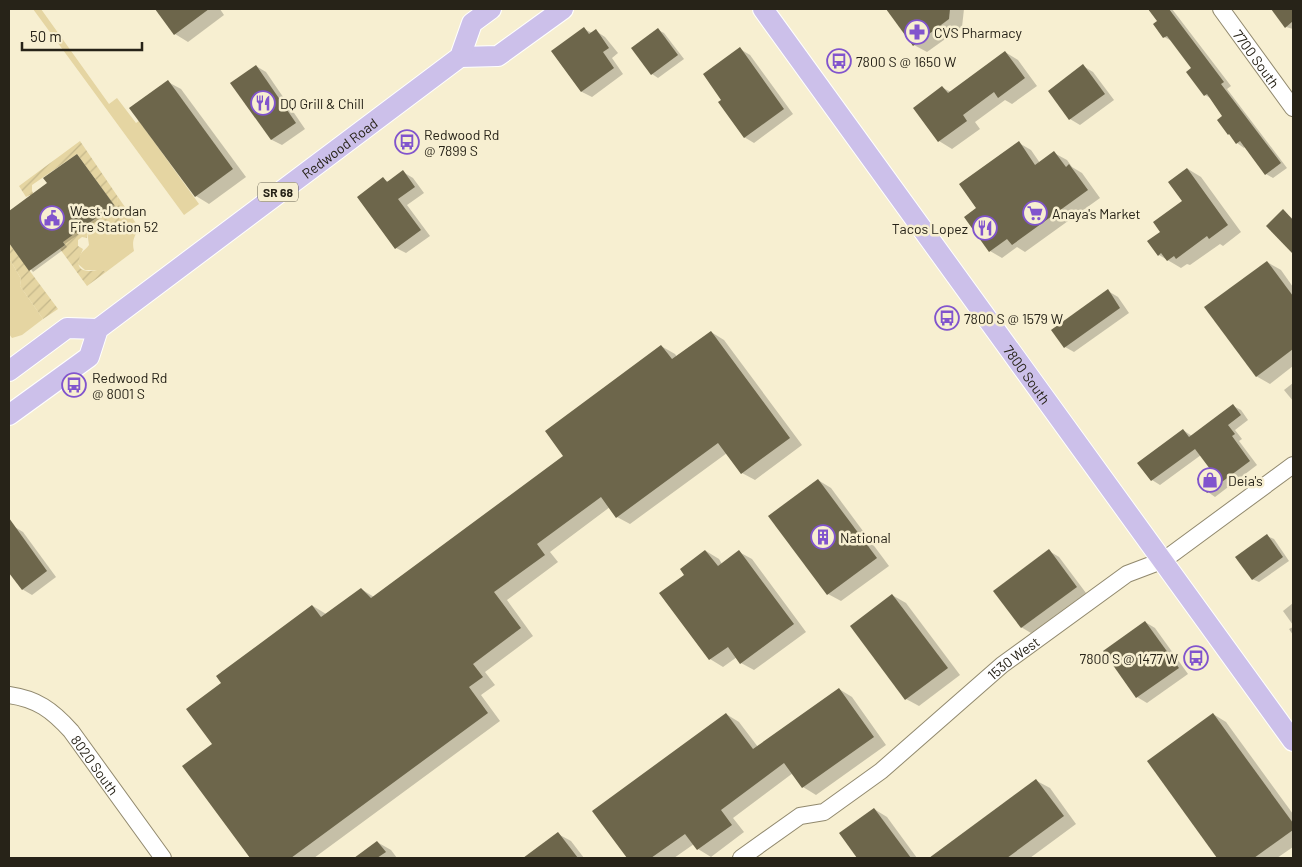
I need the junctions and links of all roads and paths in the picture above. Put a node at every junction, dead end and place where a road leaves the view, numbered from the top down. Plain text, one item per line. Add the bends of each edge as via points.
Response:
1 (491, 9) edge
2 (563, 9) edge
3 (763, 9) edge
4 (1221, 9) edge
5 (460, 57) junction
6 (1293, 108) edge
7 (98, 328) junction
8 (9, 371) edge
9 (9, 415) edge
10 (1293, 465) edge
11 (1164, 560) junction
12 (9, 695) edge
13 (1293, 741) edge
14 (163, 858) edge
15 (742, 858) edge

1 - 5 main road via 472,23
2 - 5 main road via 498,56
3 - 11 main road, 7800 South
4 - 6 street, 7700 South
5 - 7 main road, Redwood Road / SR 68
7 - 8 main road via 67,328
7 - 9 main road via 89,356
10 - 11 street, 1530 West
11 - 13 main road, 7800 South
11 - 15 street, 1530 West via 1127,574 1002,665 881,771 824,812 800,816
12 - 14 street, 8020 South via 40,704 57,715

